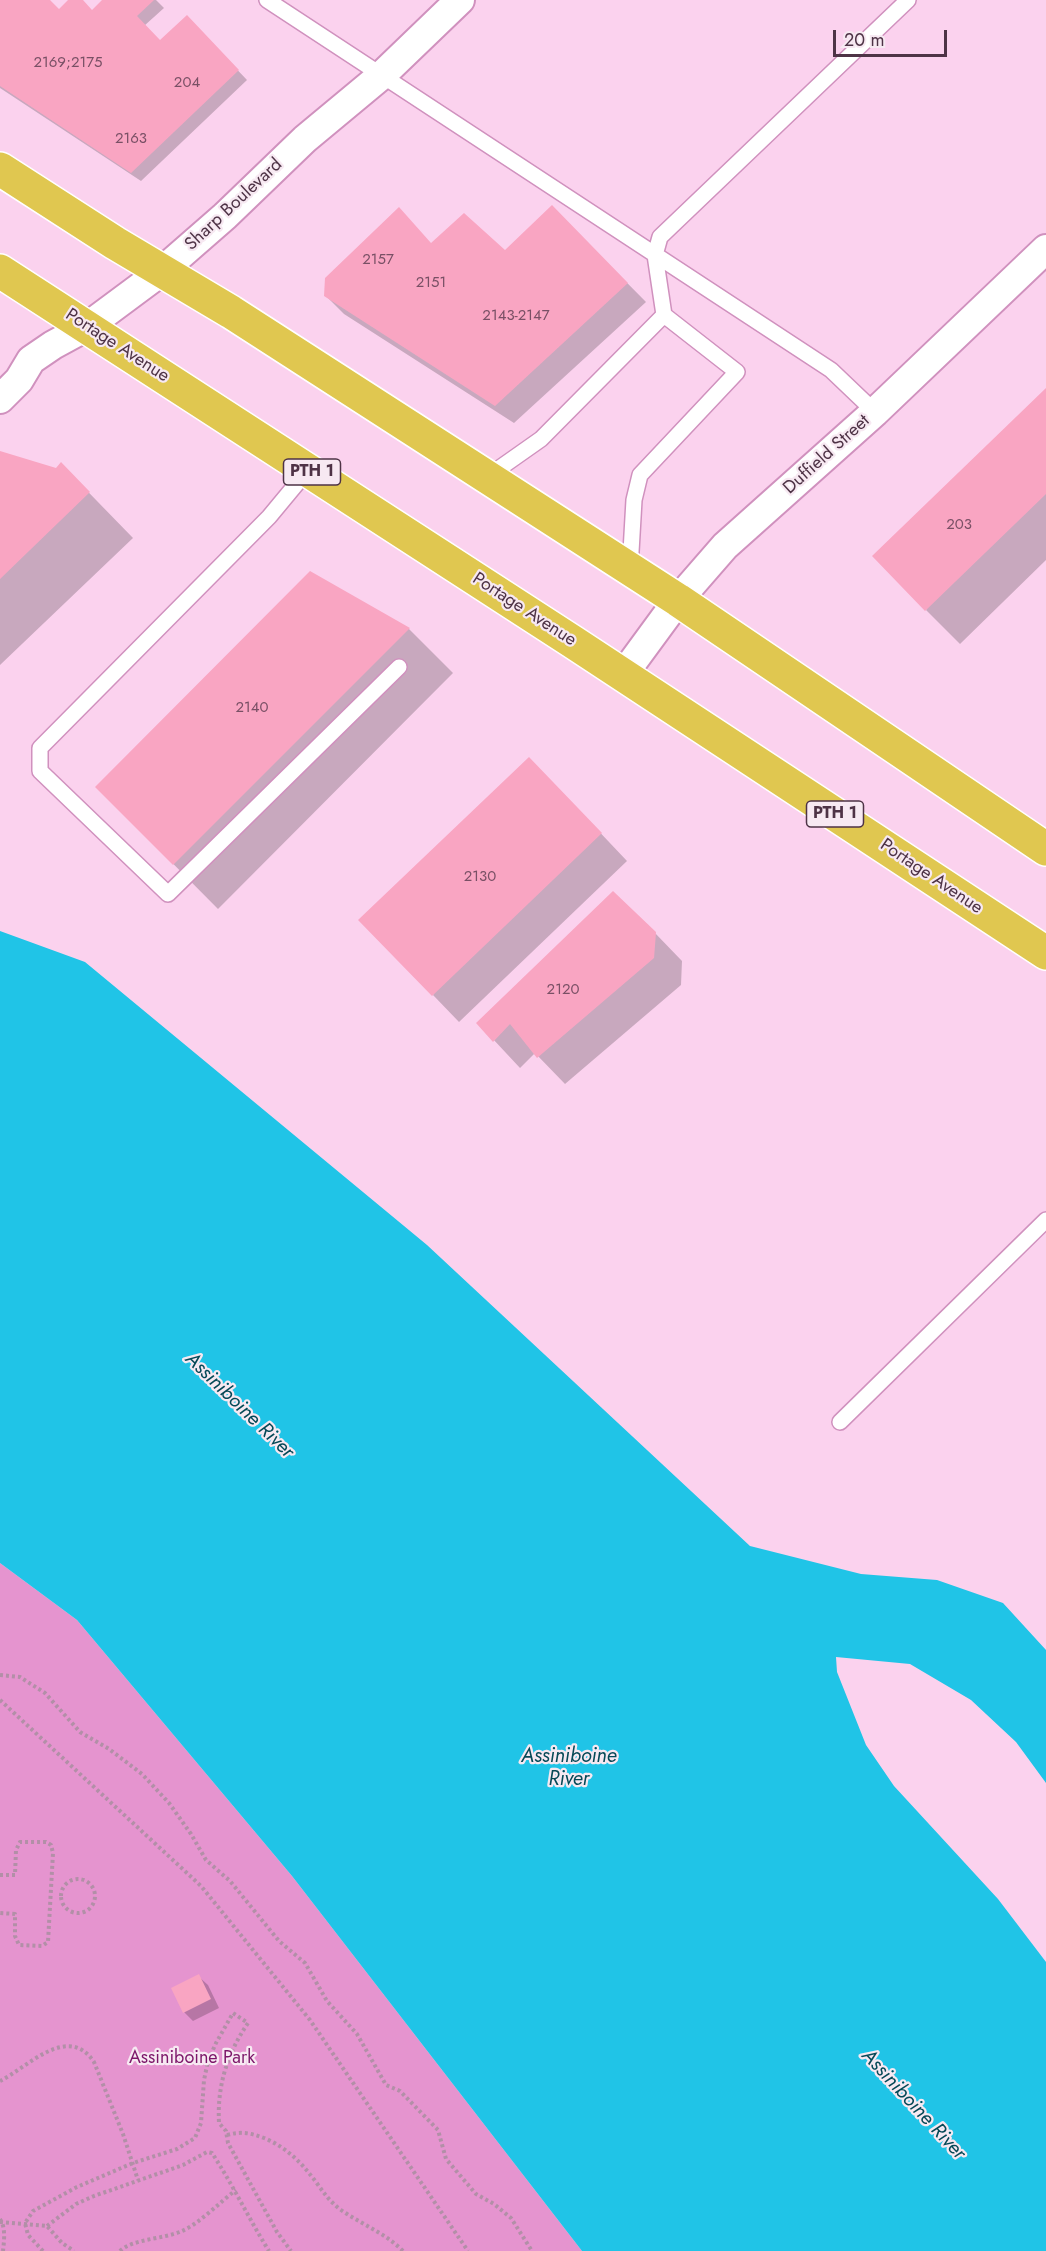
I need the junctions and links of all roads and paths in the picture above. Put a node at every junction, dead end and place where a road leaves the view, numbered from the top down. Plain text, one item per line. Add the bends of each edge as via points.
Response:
1 (267, 0) edge
2 (460, 0) edge
3 (908, 0) edge
4 (382, 75) junction
5 (0, 169) edge
6 (1046, 249) edge
7 (655, 255) junction
8 (0, 271) edge
9 (162, 271) junction
10 (664, 315) junction
11 (88, 326) junction
12 (0, 399) edge
13 (875, 412) junction
14 (308, 470) junction
15 (487, 477) junction
16 (630, 569) junction
17 (678, 600) junction
18 (399, 667) dead end
19 (623, 675) junction
20 (1046, 849) edge
21 (1046, 953) edge
22 (1046, 1220) edge
23 (840, 1422) dead end
24 (0, 1675) edge
25 (0, 1700) edge
26 (0, 1875) edge
27 (52, 1895) junction
28 (61, 1896) junction
29 (0, 1913) edge
30 (0, 2081) edge
31 (228, 2135) junction
32 (133, 2163) junction
33 (138, 2180) junction
34 (236, 2190) junction
35 (1, 2221) edge
36 (25, 2223) junction
37 (47, 2226) junction
38 (287, 2250) edge
39 (3, 2251) edge
40 (43, 2251) edge
41 (74, 2251) edge
42 (120, 2251) edge
43 (269, 2251) edge
44 (403, 2251) edge
45 (468, 2251) edge
46 (532, 2251) edge

1 - 4 lane
2 - 4 street, Sharp Boulevard
3 - 7 lane via 660,237
4 - 7 lane
4 - 9 street, Sharp Boulevard via 305,139
5 - 9 highway
6 - 13 street, Duffield Street
7 - 10 lane
7 - 13 lane via 831,370
8 - 11 highway, Portage Avenue / PTH 1
9 - 11 street, Sharp Boulevard
9 - 15 highway
10 - 15 lane via 541,439
10 - 16 lane via 737,372 640,475 634,500
11 - 12 street, Sharp Boulevard via 31,360 19,380
11 - 14 highway, Portage Avenue / PTH 1
13 - 17 street, Duffield Street via 725,546
14 - 18 lane via 269,517 40,748 40,771 168,894
14 - 19 highway, Portage Avenue / PTH 1
15 - 16 highway
16 - 17 highway
17 - 19 street, Duffield Street
17 - 20 highway
19 - 21 highway, Portage Avenue / PTH 1
22 - 23 lane
24 - 46 path via 20,1677 45,1693 80,1732 142,1774 169,1803 206,1860 230,1881 279,1941 305,1963 327,2001 357,2034 386,2085 400,2091 438,2130 446,2159 476,2194 511,2218
25 - 45 path via 201,1886 310,2020
26 - 27 path via 15,1875 20,1842 46,1842 52,1848
27 - 28 path
27 - 29 path via 50,1940 46,1945 19,1945 15,1914
28 - 28 path via 63,1905 77,1914 86,1912 96,1897 94,1888 79,1879 70,1881
30 - 32 path via 59,2047 71,2045 88,2052
31 - 32 path via 219,2123 222,2076 248,2023 233,2013 208,2061 201,2123 195,2138 177,2149
31 - 38 path via 228,2143
31 - 44 path via 245,2132 285,2149 302,2164 327,2198
32 - 33 path
32 - 36 path via 33,2211
33 - 34 path via 183,2165 207,2152 212,2153
33 - 37 path via 76,2204
34 - 42 path via 185,2230 129,2244
34 - 43 path
35 - 36 path
35 - 39 path
36 - 37 path
36 - 40 path via 28,2235
37 - 41 path

